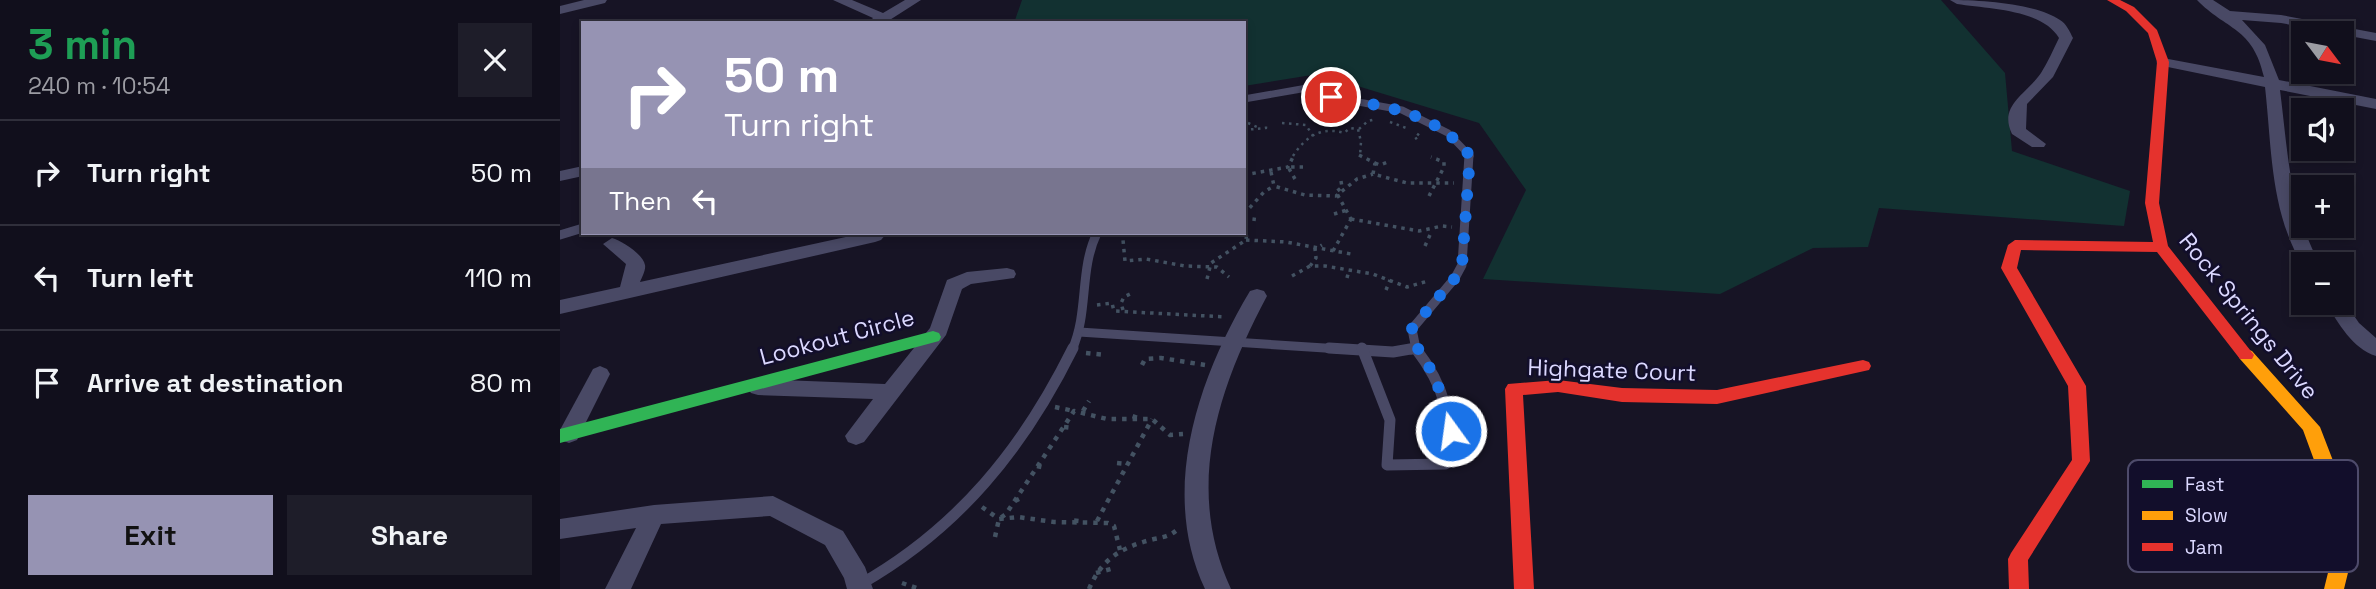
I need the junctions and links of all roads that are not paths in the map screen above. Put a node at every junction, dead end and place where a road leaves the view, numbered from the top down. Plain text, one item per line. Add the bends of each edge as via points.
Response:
1 (600, 0) edge
2 (840, 0) edge
3 (914, 0) edge
4 (1956, 0) edge
5 (2112, 0) edge
6 (2204, 0) edge
7 (560, 10) edge
8 (2230, 15) junction
9 (879, 20) edge
10 (2376, 37) edge
11 (2163, 62) junction
12 (2272, 84) junction
13 (1246, 99) edge
14 (2376, 104) edge
15 (2038, 144) dead end
16 (581, 172) edge
17 (560, 176) edge
18 (581, 229) edge
19 (560, 235) edge
20 (872, 235) edge
21 (1096, 235) edge
22 (612, 244) dead end
23 (2161, 247) junction
24 (2303, 252) edge
25 (1007, 274) dead end
26 (626, 293) junction
27 (1257, 296) dead end
28 (560, 307) edge
29 (2344, 315) edge
30 (1079, 332) junction
31 (933, 337) junction
32 (1233, 341) junction
33 (1362, 348) junction
34 (1416, 349) junction
35 (2376, 349) edge
36 (1863, 366) dead end
37 (600, 374) dead end
38 (755, 386) junction
39 (890, 392) junction
40 (565, 435) edge
41 (856, 436) dead end
42 (2323, 460) edge
43 (654, 515) junction
44 (560, 529) edge
45 (2337, 572) edge
46 (859, 587) edge
47 (618, 589) edge
48 (1218, 589) edge
49 (1524, 589) edge
50 (2019, 589) edge
51 (2333, 589) edge

1 - 7 street
2 - 9 street
3 - 9 street
4 - 15 street via 2023,11 2057,23 2066,38 2045,79 2024,96 2015,114 2018,131
5 - 11 street, Rock Springs Drive via 2130,9 2153,33
6 - 8 street
8 - 10 street via 2281,19
8 - 12 street via 2262,51
11 - 12 street
11 - 23 street, Rock Springs Drive via 2152,203
12 - 14 street
12 - 24 street via 2279,164
13 - 34 lane via 1307,88 1412,113 1461,144 1470,156 1462,265 1412,328
16 - 17 street
18 - 19 lane
20 - 26 street
21 - 30 lane via 1087,267
22 - 26 street via 635,262
23 - 42 street, Rock Springs Drive via 2237,345 2311,427
23 - 50 street via 2015,245 2009,268 2077,386 2081,461 2018,559
25 - 31 street, Lookout Circle via 967,278 954,285
26 - 28 street
27 - 32 street
29 - 35 street
30 - 32 lane
30 - 46 lane via 1028,426 982,491 915,550
31 - 38 street, Lookout Circle
31 - 39 street, Lookout Circle
32 - 33 lane
32 - 48 street via 1207,409 1199,473 1200,538
33 - 34 lane
33 - 34 lane via 1390,420 1387,465 1446,464 1451,431 1445,405
36 - 49 street, Highgate Court via 1717,397 1622,395 1558,386 1514,389
37 - 40 street, Lookout Circle
38 - 39 street, Lookout Circle
38 - 40 street, Lookout Circle
39 - 41 street, Lookout Circle
43 - 44 street
43 - 46 street via 773,506 834,538
43 - 47 street
45 - 51 street, Rock Springs Drive

